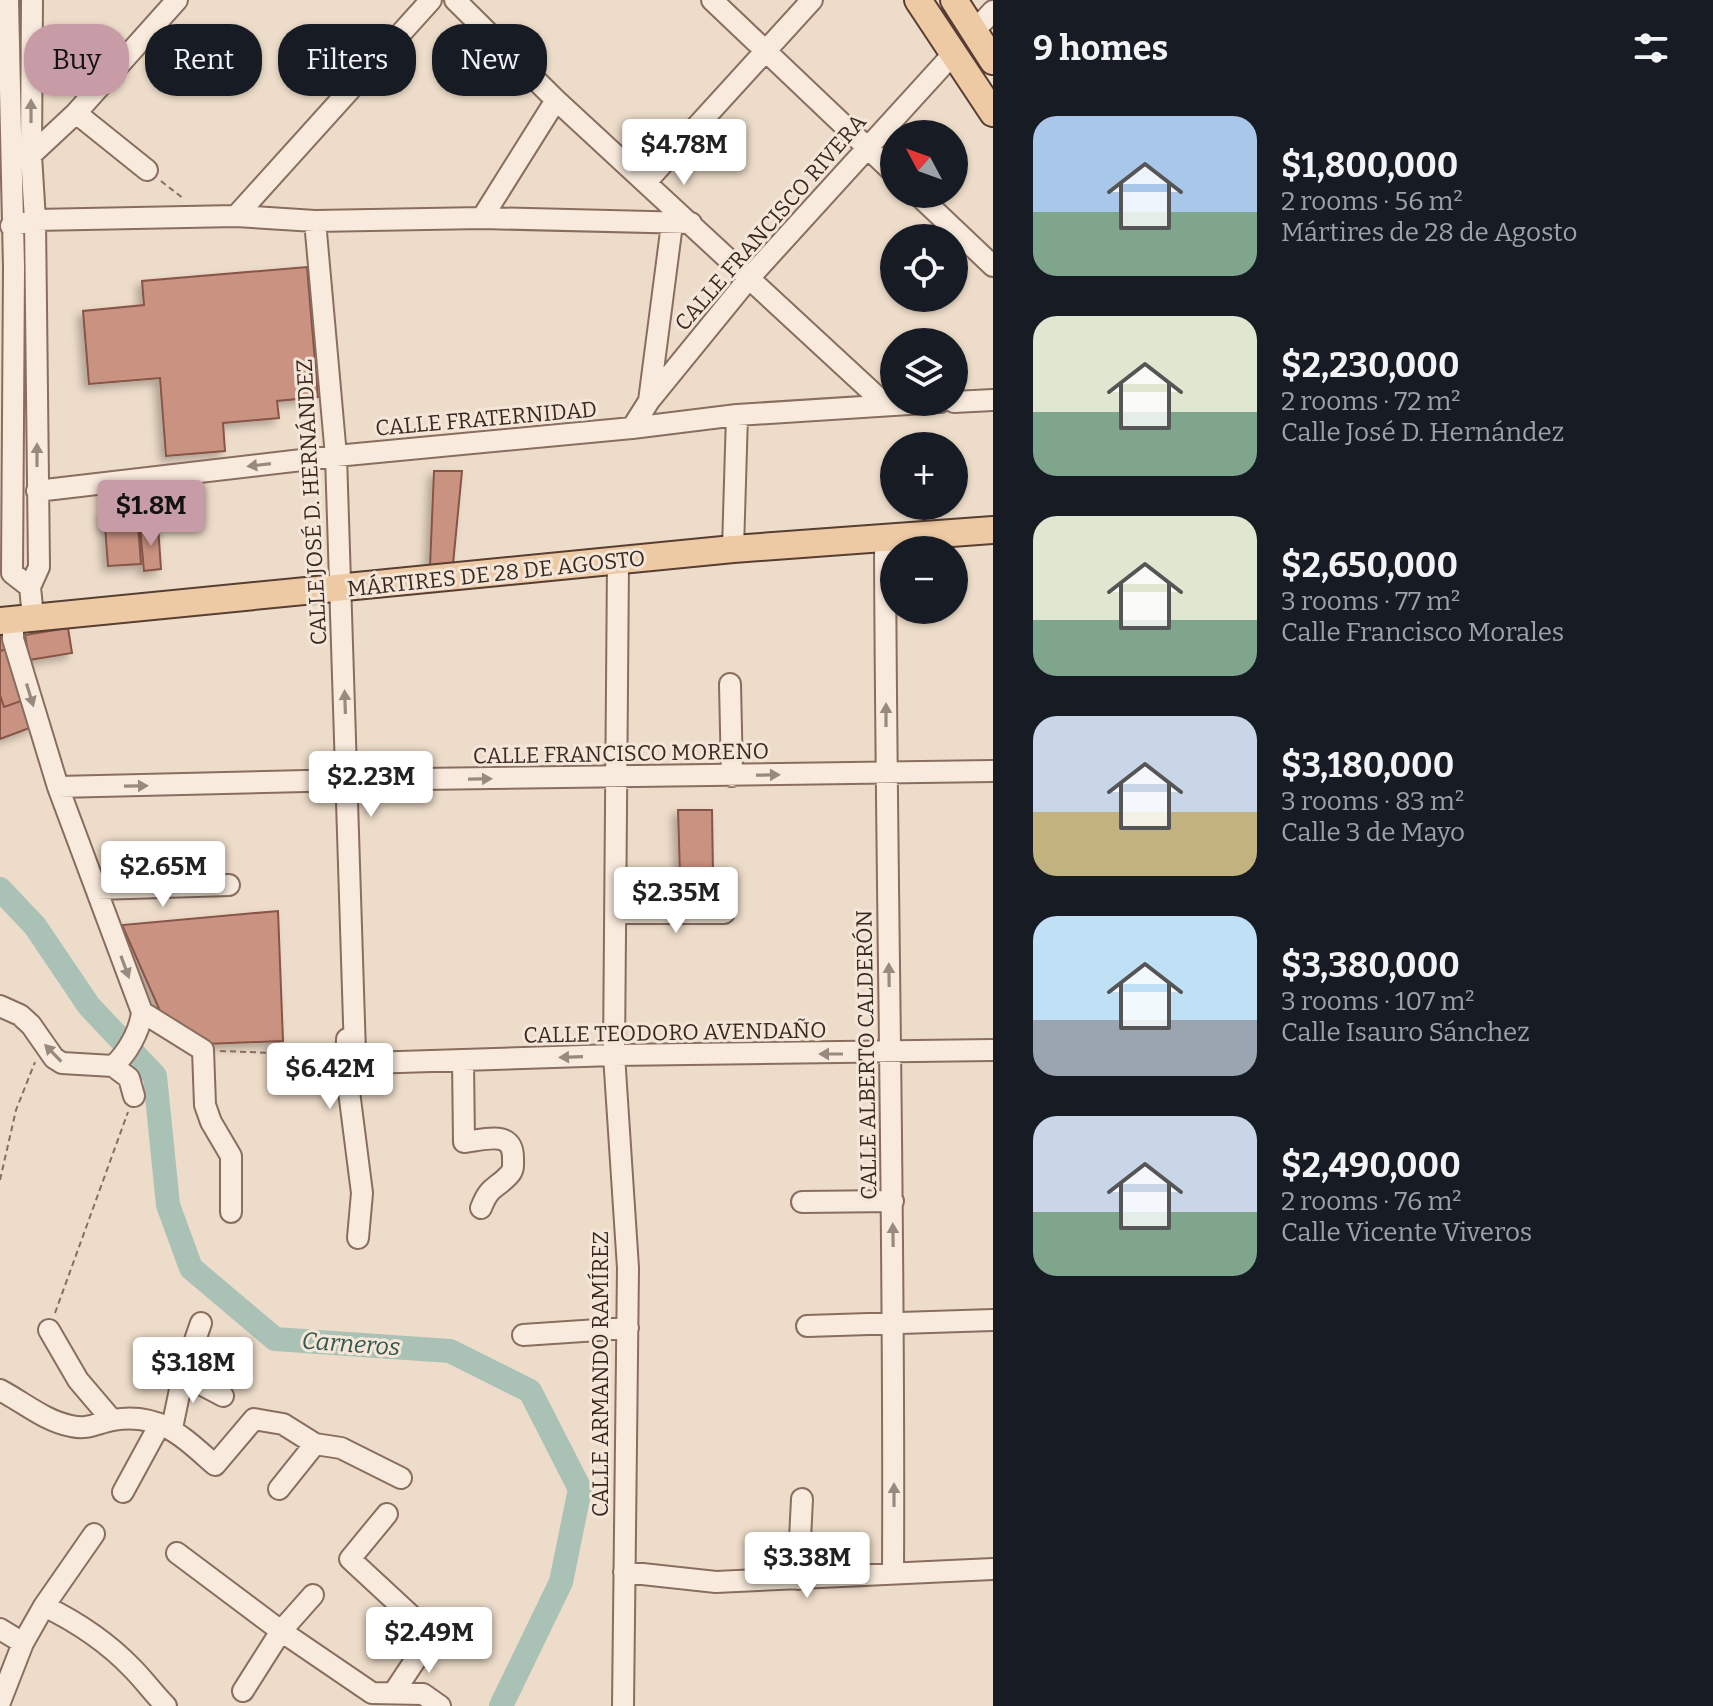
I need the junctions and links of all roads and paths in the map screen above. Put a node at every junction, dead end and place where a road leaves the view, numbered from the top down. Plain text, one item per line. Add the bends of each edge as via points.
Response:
1 (8, 0) edge
2 (32, 0) edge
3 (177, 0) edge
4 (431, 0) edge
5 (455, 0) edge
6 (712, 0) edge
7 (812, 0) edge
8 (918, 0) edge
9 (954, 0) edge
10 (993, 11) edge
11 (974, 31) junction
12 (766, 51) junction
13 (953, 54) junction
14 (993, 61) edge
15 (556, 100) junction
16 (76, 113) junction
17 (993, 113) edge
18 (867, 147) junction
19 (31, 155) junction
20 (880, 160) edge
21 (147, 170) joint
22 (647, 181) junction
23 (932, 208) edge
24 (205, 216) junction
25 (236, 216) junction
26 (482, 218) junction
27 (35, 220) junction
28 (315, 221) junction
29 (682, 224) junction
30 (11, 226) junction
31 (993, 266) edge
32 (7, 271) edge
33 (750, 277) junction
34 (7, 346) edge
35 (880, 399) edge
36 (993, 400) edge
37 (649, 401) junction
38 (968, 401) edge
39 (880, 404) edge
40 (737, 415) junction
41 (632, 428) junction
42 (336, 456) junction
43 (37, 491) junction
44 (993, 530) edge
45 (900, 536) edge
46 (880, 537) edge
47 (733, 549) junction
48 (618, 562) junction
49 (0, 580) edge
50 (30, 587) junction
51 (341, 588) junction
52 (15, 619) edge
53 (885, 624) edge
54 (730, 684) dead end
55 (993, 771) edge
56 (886, 772) junction
57 (732, 776) junction
58 (617, 778) junction
59 (347, 780) junction
60 (58, 787) junction
61 (617, 814) junction
62 (229, 885) dead end
63 (96, 889) junction
64 (627, 913) junction
65 (724, 913) dead end
66 (615, 947) junction
67 (342, 953) dead end
68 (0, 1006) edge
69 (140, 1020) junction
70 (43, 1042) junction
71 (203, 1050) junction
72 (993, 1050) edge
73 (890, 1053) junction
74 (614, 1055) junction
75 (463, 1060) junction
76 (116, 1064) junction
77 (352, 1064) junction
78 (134, 1096) joint
79 (0, 1180) edge
80 (893, 1201) junction
81 (802, 1202) dead end
82 (481, 1208) dead end
83 (231, 1212) dead end
84 (358, 1238) dead end
85 (993, 1320) edge
86 (201, 1323) dead end
87 (895, 1325) junction
88 (807, 1326) dead end
89 (628, 1328) junction
90 (993, 1329) edge
91 (49, 1330) joint
92 (523, 1335) dead end
93 (183, 1375) junction
94 (0, 1390) edge
95 (223, 1396) dead end
96 (112, 1420) junction
97 (166, 1426) junction
98 (315, 1444) junction
99 (401, 1478) dead end
100 (279, 1489) dead end
101 (123, 1492) dead end
102 (802, 1499) dead end
103 (387, 1514) dead end
104 (94, 1534) dead end
105 (177, 1553) dead end
106 (993, 1569) edge
107 (624, 1572) junction
108 (893, 1573) junction
109 (798, 1579) junction
110 (313, 1595) dead end
111 (44, 1606) junction
112 (0, 1629) edge
113 (281, 1631) junction
114 (23, 1643) junction
115 (243, 1691) dead end
116 (394, 1692) junction
117 (0, 1702) edge
118 (166, 1706) edge
119 (440, 1706) edge
120 (623, 1706) edge

1 - 30 street
19 -> 2 street
3 - 16 street
4 - 25 street
5 - 15 street
6 - 12 street
7 - 12 street
8 - 13 main road
9 - 11 main road
10 - 11 street
11 - 14 main road
12 - 18 street
12 - 22 street
13 - 17 main road
13 - 18 street, CALLE FRANCISCO RIVERA
15 - 22 street
15 - 26 street
16 - 19 street
16 - 21 street
18 - 20 street
18 - 33 street, CALLE FRANCISCO RIVERA
19 - 27 street
21 - 24 path
22 - 29 street
23 - 31 street
24 - 25 street
24 - 27 street
25 - 28 street
26 - 28 street
26 - 29 street
27 - 30 street
43 -> 27 street
28 - 42 street, CALLE JOSÉ D. HERNÁNDEZ
29 - 33 street
29 - 37 street
30 - 32 street
32 - 34 street
33 - 35 street
33 - 37 street, CALLE FRANCISCO RIVERA
34 - 50 street via 12,573
36 - 38 street
37 - 41 street, CALLE FRANCISCO RIVERA
39 - 40 street, CALLE FRATERNIDAD
40 - 41 street, CALLE FRATERNIDAD
40 - 47 street
41 - 42 street, CALLE FRATERNIDAD
42 -> 43 street, CALLE FRATERNIDAD
42 - 51 street, CALLE JOSÉ D. HERNÁNDEZ
43 - 50 street via 39,567
44 - 45 main road, MÁRTIRES DE 28 DE AGOSTO
46 - 47 main road, MÁRTIRES DE 28 DE AGOSTO
47 - 48 main road, MÁRTIRES DE 28 DE AGOSTO
48 - 51 main road, MÁRTIRES DE 28 DE AGOSTO
48 - 58 street, CALLE ARMANDO RAMÍREZ
49 - 50 street
50 - 52 street
51 - 52 main road, MÁRTIRES DE 28 DE AGOSTO
59 -> 51 street, CALLE JOSÉ D. HERNÁNDEZ
52 -> 60 street via 13,639
56 -> 53 street, CALLE ALBERTO CALDERÓN
54 - 57 street
55 - 56 street, CALLE FRANCISCO MORENO
57 -> 56 street, CALLE FRANCISCO MORENO
73 -> 56 street, CALLE ALBERTO CALDERÓN
57 - 58 street, CALLE FRANCISCO MORENO
59 -> 58 street, CALLE FRANCISCO MORENO
58 - 61 street, CALLE ARMANDO RAMÍREZ
60 -> 59 street, CALLE FRANCISCO MORENO
59 - 67 street, CALLE JOSÉ D. HERNÁNDEZ via 339,830
59 - 77 street, CALLE JOSÉ D. HERNÁNDEZ via 355,996 348,1011
60 - 63 street
61 - 64 street, CALLE ARMANDO RAMÍREZ via 626,830
61 - 66 street, CALLE ARMANDO RAMÍREZ
62 - 63 street
63 -> 69 street
64 - 65 street
64 - 66 street, CALLE ARMANDO RAMÍREZ
66 - 74 street, CALLE ARMANDO RAMÍREZ
68 - 70 street via 20,1015
69 - 71 street
69 - 76 street
76 -> 70 street via 62,1063
70 - 79 path via 16,1110
71 - 77 path
71 - 83 street via 205,1105 231,1156
72 - 73 street, CALLE TEODORO AVENDAÑO
73 -> 74 street, CALLE TEODORO AVENDAÑO
73 - 80 street, CALLE ALBERTO CALDERÓN
74 -> 75 street, CALLE TEODORO AVENDAÑO
74 - 89 street, CALLE ARMANDO RAMÍREZ
75 - 77 street, CALLE TEODORO AVENDAÑO
75 - 82 street via 464,1142 500,1138 513,1147 513,1169 486,1194
76 - 78 street via 129,1078
77 - 84 street, CALLE JOSÉ D. HERNÁNDEZ via 362,1193
78 - 91 path
80 - 81 street
87 -> 80 street, CALLE ALBERTO CALDERÓN
85 - 87 street
86 - 93 street
87 - 88 street
87 - 90 street
108 -> 87 street, CALLE ALBERTO CALDERÓN
89 - 92 street
89 - 107 street, CALLE ARMANDO RAMÍREZ
91 - 96 street via 78,1380
93 - 95 street
93 - 97 street
94 - 96 street via 72,1427 92,1428
96 - 97 street
97 - 98 street via 215,1465 254,1419 283,1424
97 - 101 street
98 - 99 street via 341,1448
98 - 100 street
102 - 109 street
103 - 116 street via 350,1559 432,1635
104 - 111 street
105 - 113 street
106 - 108 street
107 - 109 street via 716,1582
107 - 120 street, CALLE ARMANDO RAMÍREZ
108 - 109 street
110 - 113 street
111 - 114 street
111 - 118 street via 105,1644
112 - 114 street
113 - 115 street
113 - 116 street via 372,1693
114 - 117 street
116 - 119 street via 423,1694

